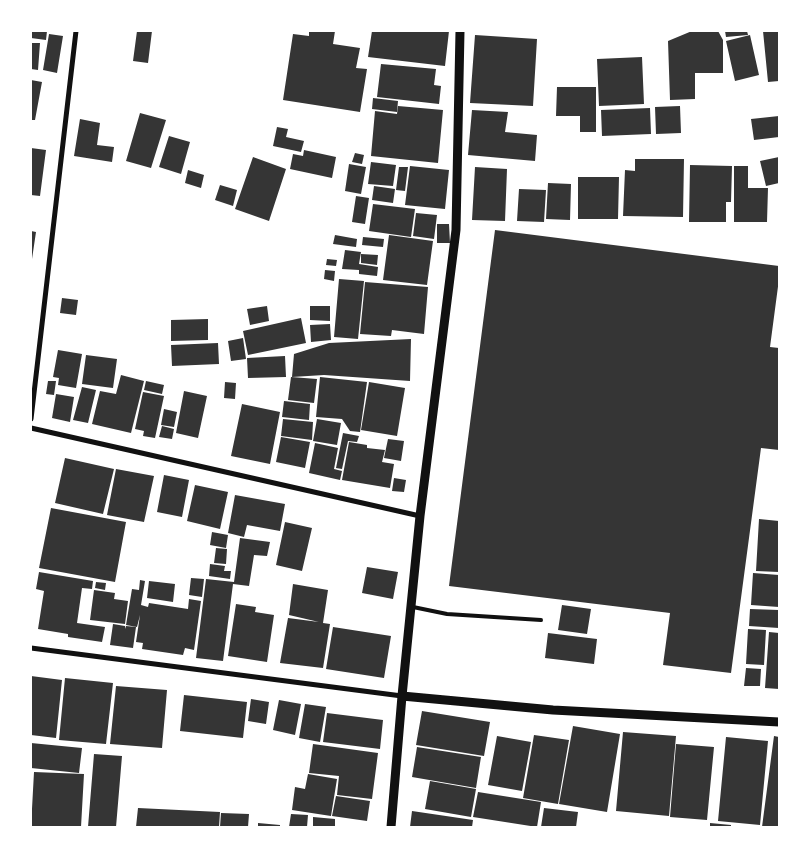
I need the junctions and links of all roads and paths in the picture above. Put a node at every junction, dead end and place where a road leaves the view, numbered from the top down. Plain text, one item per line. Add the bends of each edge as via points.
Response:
1 (76, 31) edge
2 (460, 31) edge
3 (31, 420) edge
4 (31, 428) edge
5 (420, 516) junction
6 (410, 607) junction
7 (540, 620) dead end
8 (31, 648) edge
9 (402, 696) junction
10 (779, 722) edge
11 (392, 827) edge

1 - 3 street
2 - 5 street via 456,230
4 - 5 street
5 - 6 street
6 - 7 lane via 447,614
6 - 9 street
8 - 9 street
9 - 10 street via 552,710
9 - 11 street

